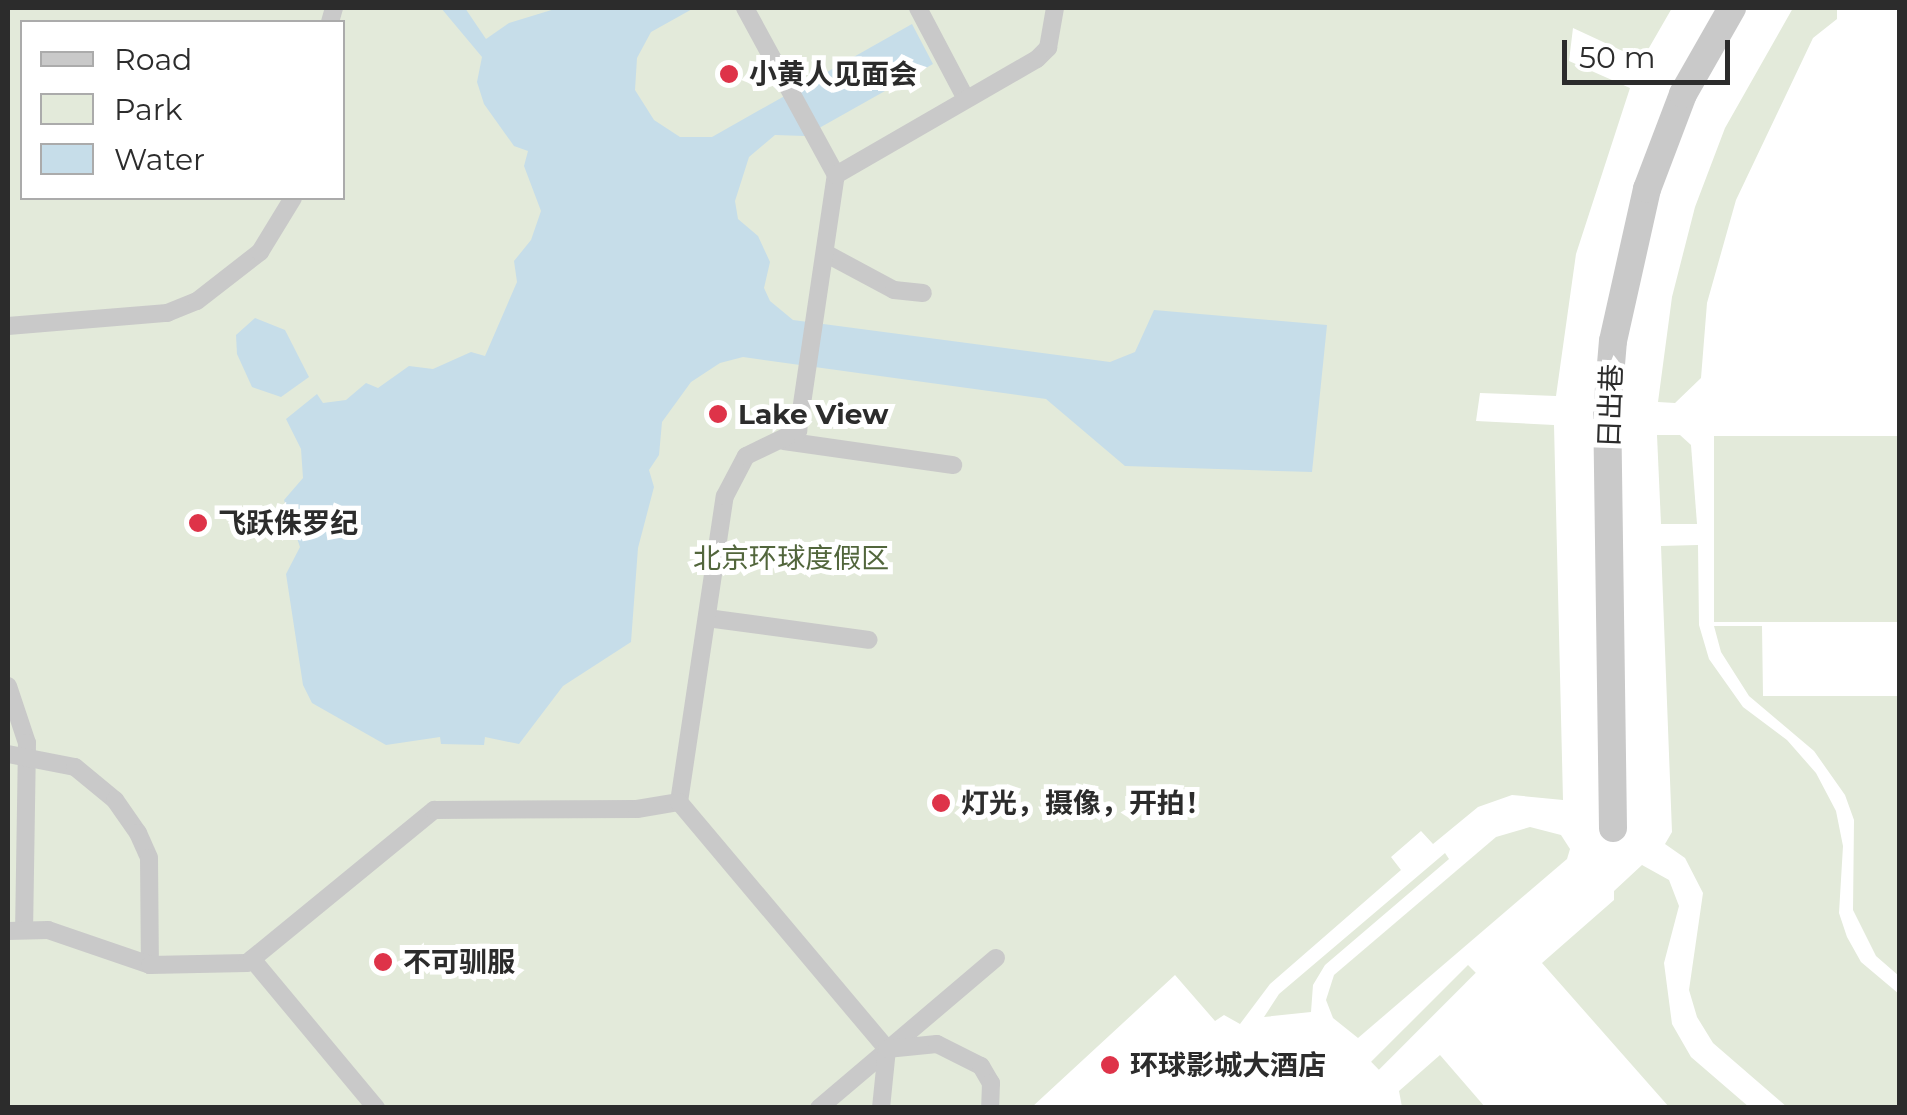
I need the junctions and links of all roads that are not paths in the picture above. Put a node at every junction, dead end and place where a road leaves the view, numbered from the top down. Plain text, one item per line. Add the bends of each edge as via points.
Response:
1 (745, 8) edge
2 (1055, 8) edge
3 (1732, 8) edge
4 (920, 11) edge
5 (966, 99) junction
6 (836, 175) junction
7 (291, 200) edge
8 (825, 254) junction
9 (924, 293) dead end
10 (8, 326) edge
11 (784, 441) junction
12 (953, 465) dead end
13 (707, 618) junction
14 (869, 640) dead end
15 (8, 686) edge
16 (17, 754) edge
17 (679, 802) junction
18 (1613, 828) dead end
19 (16, 930) edge
20 (996, 958) dead end
21 (252, 959) junction
22 (150, 965) junction
23 (887, 1050) junction
24 (376, 1108) edge
25 (819, 1108) edge
26 (881, 1108) edge
27 (990, 1108) edge

1 - 6 street
2 - 5 street via 1048,48
3 - 18 street, 日出巷 via 1684,94 1647,189 1613,341 1607,412
4 - 5 street
5 - 6 street
6 - 8 street
7 - 10 street via 260,252 197,301 167,313
8 - 9 street via 894,290
8 - 11 street via 798,431
11 - 12 street
11 - 13 street via 746,456 734,473
13 - 14 street
13 - 17 street
15 - 16 street
16 - 19 street
16 - 22 street via 75,767 115,800 138,833 149,858
17 - 21 street via 637,809 434,810
17 - 23 street
19 - 22 street via 92,942 126,961
20 - 23 street
21 - 22 street
21 - 24 street
23 - 25 street
23 - 26 street
23 - 27 street via 937,1044 961,1054 991,1082

